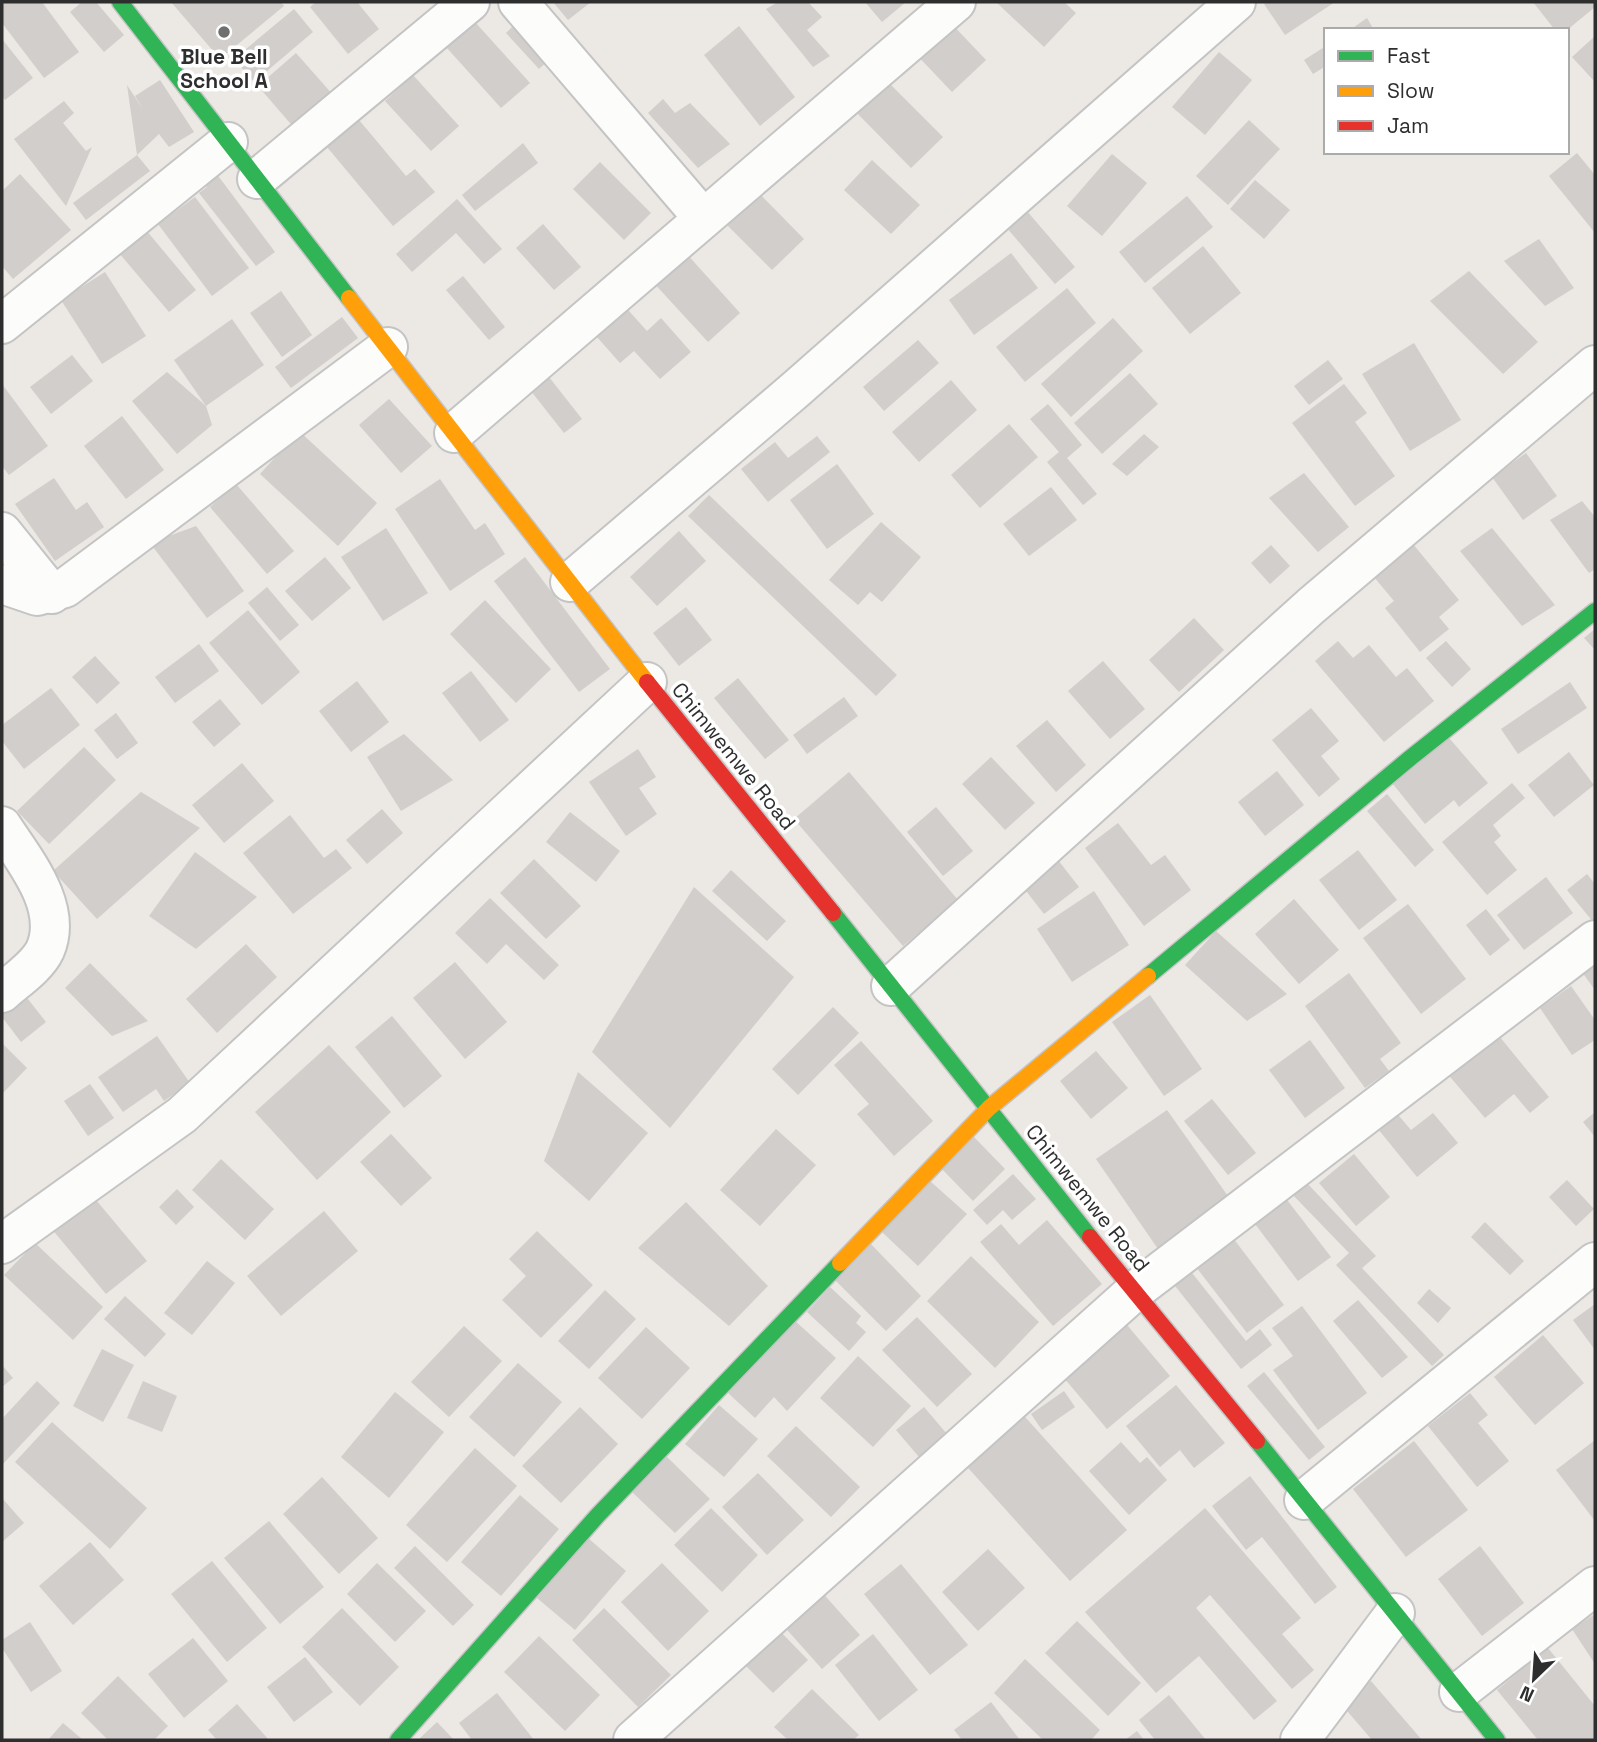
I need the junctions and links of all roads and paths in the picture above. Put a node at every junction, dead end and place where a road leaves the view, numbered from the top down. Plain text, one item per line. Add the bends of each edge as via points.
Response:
1 (120, 2) edge
2 (470, 2) edge
3 (518, 2) edge
4 (956, 2) edge
5 (1236, 2) edge
6 (228, 142) junction
7 (257, 179) junction
8 (703, 218) junction
9 (2, 324) edge
10 (388, 347) junction
11 (1595, 365) edge
12 (454, 433) junction
13 (2, 532) edge
14 (570, 582) junction
15 (2, 584) edge
16 (51, 594) junction
17 (1595, 611) edge
18 (648, 682) junction
19 (2, 826) edge
20 (1595, 940) edge
21 (891, 986) junction
22 (2, 993) edge
23 (989, 1108) junction
24 (2, 1244) edge
25 (1595, 1262) edge
26 (1136, 1290) junction
27 (1304, 1500) junction
28 (1595, 1586) edge
29 (1395, 1614) junction
30 (1458, 1692) junction
31 (398, 1740) edge
32 (632, 1740) edge
33 (1300, 1740) edge
34 (1497, 1740) edge

1 - 6 main road, Chimwemwe Road
2 - 7 street
3 - 8 street
4 - 8 street
5 - 14 street
6 - 7 main road, Chimwemwe Road
6 - 9 street
7 - 10 main road, Chimwemwe Road
8 - 12 street
10 - 12 main road, Chimwemwe Road
10 - 16 street
11 - 21 street via 1311,606
12 - 14 main road, Chimwemwe Road
13 - 16 street
14 - 18 main road, Chimwemwe Road
15 - 16 street via 37,596
17 - 23 main road via 1409,759
18 - 21 main road, Chimwemwe Road
18 - 24 street via 182,1115
19 - 22 street via 38,884 48,910 50,933 44,953
20 - 26 street
21 - 23 main road, Chimwemwe Road
23 - 26 main road, Chimwemwe Road via 1064,1207
23 - 31 main road via 598,1515
25 - 27 street
26 - 27 main road, Chimwemwe Road
26 - 32 street
27 - 29 main road, Chimwemwe Road
28 - 30 street
29 - 30 main road, Chimwemwe Road
29 - 33 street
30 - 34 main road, Chimwemwe Road

